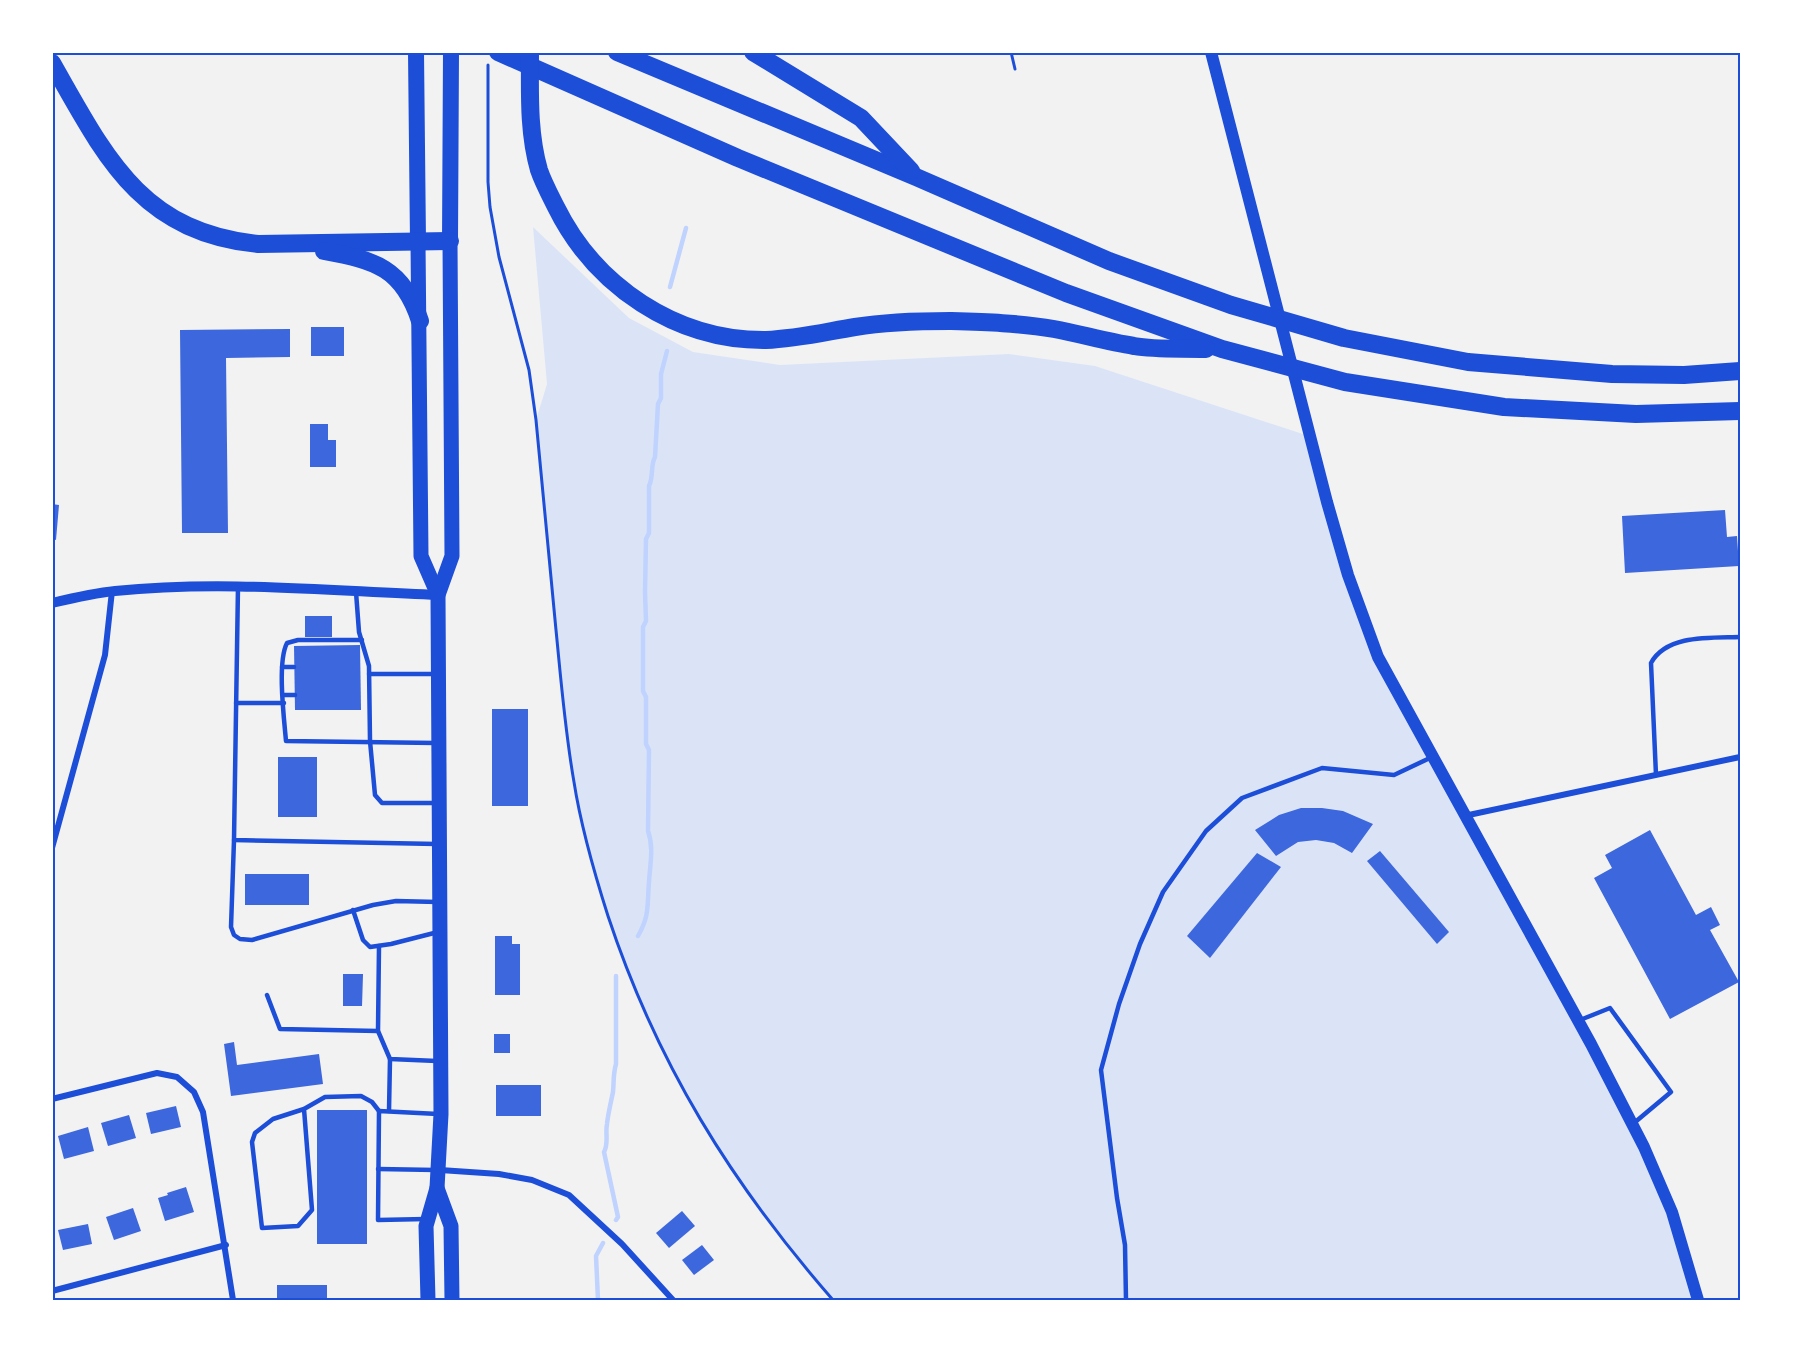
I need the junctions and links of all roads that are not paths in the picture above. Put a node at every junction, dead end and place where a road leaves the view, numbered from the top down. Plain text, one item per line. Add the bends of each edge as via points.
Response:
1 (416, 52) edge
2 (451, 52) edge
3 (530, 52) edge
4 (617, 52) edge
5 (753, 52) edge
6 (1211, 52) edge
7 (493, 58) edge
8 (52, 63) edge
9 (916, 177) junction
10 (450, 241) junction
11 (418, 242) junction
12 (278, 243) junction
13 (420, 321) junction
14 (1222, 349) junction
15 (1740, 370) edge
16 (1740, 411) edge
17 (238, 586) junction
18 (112, 591) junction
19 (356, 592) junction
20 (438, 595) junction
21 (52, 603) edge
22 (1740, 637) edge
23 (362, 640) junction
24 (360, 666) dead end
25 (369, 666) junction
26 (282, 667) junction
27 (294, 667) dead end
28 (369, 674) junction
29 (438, 674) junction
30 (361, 694) dead end
31 (370, 694) junction
32 (283, 695) junction
33 (295, 695) dead end
34 (236, 703) junction
35 (284, 704) junction
36 (370, 741) junction
37 (439, 743) junction
38 (1740, 757) edge
39 (1432, 758) junction
40 (1656, 775) junction
41 (439, 803) junction
42 (1464, 816) junction
43 (234, 840) junction
44 (439, 844) junction
45 (52, 848) edge
46 (439, 902) junction
47 (353, 910) junction
48 (439, 931) junction
49 (379, 946) junction
50 (267, 995) dead end
51 (1578, 1021) junction
52 (378, 1031) junction
53 (390, 1059) junction
54 (440, 1061) junction
55 (52, 1100) edge
56 (303, 1109) junction
57 (379, 1111) junction
58 (389, 1111) junction
59 (441, 1114) junction
60 (1632, 1125) junction
61 (378, 1169) junction
62 (439, 1170) junction
63 (437, 1188) junction
64 (429, 1219) junction
65 (226, 1245) junction
66 (52, 1292) edge
67 (233, 1300) edge
68 (428, 1300) edge
69 (452, 1300) edge
70 (673, 1300) edge
71 (1126, 1300) edge
72 (1698, 1300) edge

1 - 11 highway
2 - 10 highway
3 - 14 highway via 534,150 569,232 601,272 623,291 678,323 719,336 765,340 880,324 980,322 1054,329 1135,347
4 - 9 highway
5 - 9 highway via 861,118
6 - 39 main road via 1348,575 1378,657
7 - 14 highway via 599,98 1066,293
8 - 12 highway via 105,153 141,196 172,218 203,233 240,242
9 - 15 highway via 1109,261 1231,305 1344,338 1468,362 1611,374 1684,375
10 - 11 highway
10 - 20 main road via 452,556
11 - 12 highway
11 - 13 main road
12 - 13 highway via 363,258 379,266 406,291
13 - 20 main road via 421,556
14 - 16 highway via 1345,382 1504,407 1636,414
17 - 18 street
17 - 19 street
17 - 34 lane
18 - 21 street
18 - 45 street via 105,655
19 - 20 street
19 - 23 lane
20 - 29 main road
22 - 40 lane via 1671,644 1656,654 1651,663
23 - 25 lane
23 - 26 lane via 287,643
24 - 25 lane
25 - 28 lane
26 - 27 lane
26 - 32 lane
28 - 29 lane
28 - 31 lane
29 - 37 main road
30 - 31 lane
31 - 36 lane
32 - 33 lane
32 - 35 lane
34 - 35 lane
34 - 43 lane
35 - 36 lane via 286,741
36 - 37 lane
36 - 41 lane via 378,800
37 - 41 main road
38 - 40 street
39 - 42 main road
39 - 71 lane via 1394,775 1322,768 1242,798 1206,831 1162,892 1119,1004 1101,1070 1125,1245
40 - 42 street
41 - 44 main road
42 - 51 main road
43 - 44 lane
43 - 47 lane via 231,927 240,939 252,940
44 - 46 main road
46 - 47 lane via 396,901
46 - 48 main road
47 - 49 lane via 366,945
48 - 49 lane
48 - 54 main road
49 - 52 lane
50 - 52 lane via 280,1029
51 - 60 main road
51 - 60 lane via 1610,1008 1671,1092
52 - 53 lane
53 - 54 lane
53 - 58 lane
54 - 59 main road
55 - 65 street via 157,1073 177,1077 186,1084 203,1112
56 - 56 lane via 273,1119 255,1133 252,1142 262,1228 298,1226 312,1210
56 - 57 lane via 325,1097 361,1096
57 - 58 lane
57 - 61 lane
58 - 59 lane
59 - 62 main road
60 - 72 main road via 1672,1212
61 - 62 lane
61 - 64 lane via 378,1220
62 - 63 main road
62 - 70 street via 532,1180 569,1195 622,1244
63 - 64 main road
63 - 69 main road via 451,1226
64 - 68 main road
65 - 66 street
65 - 67 street

